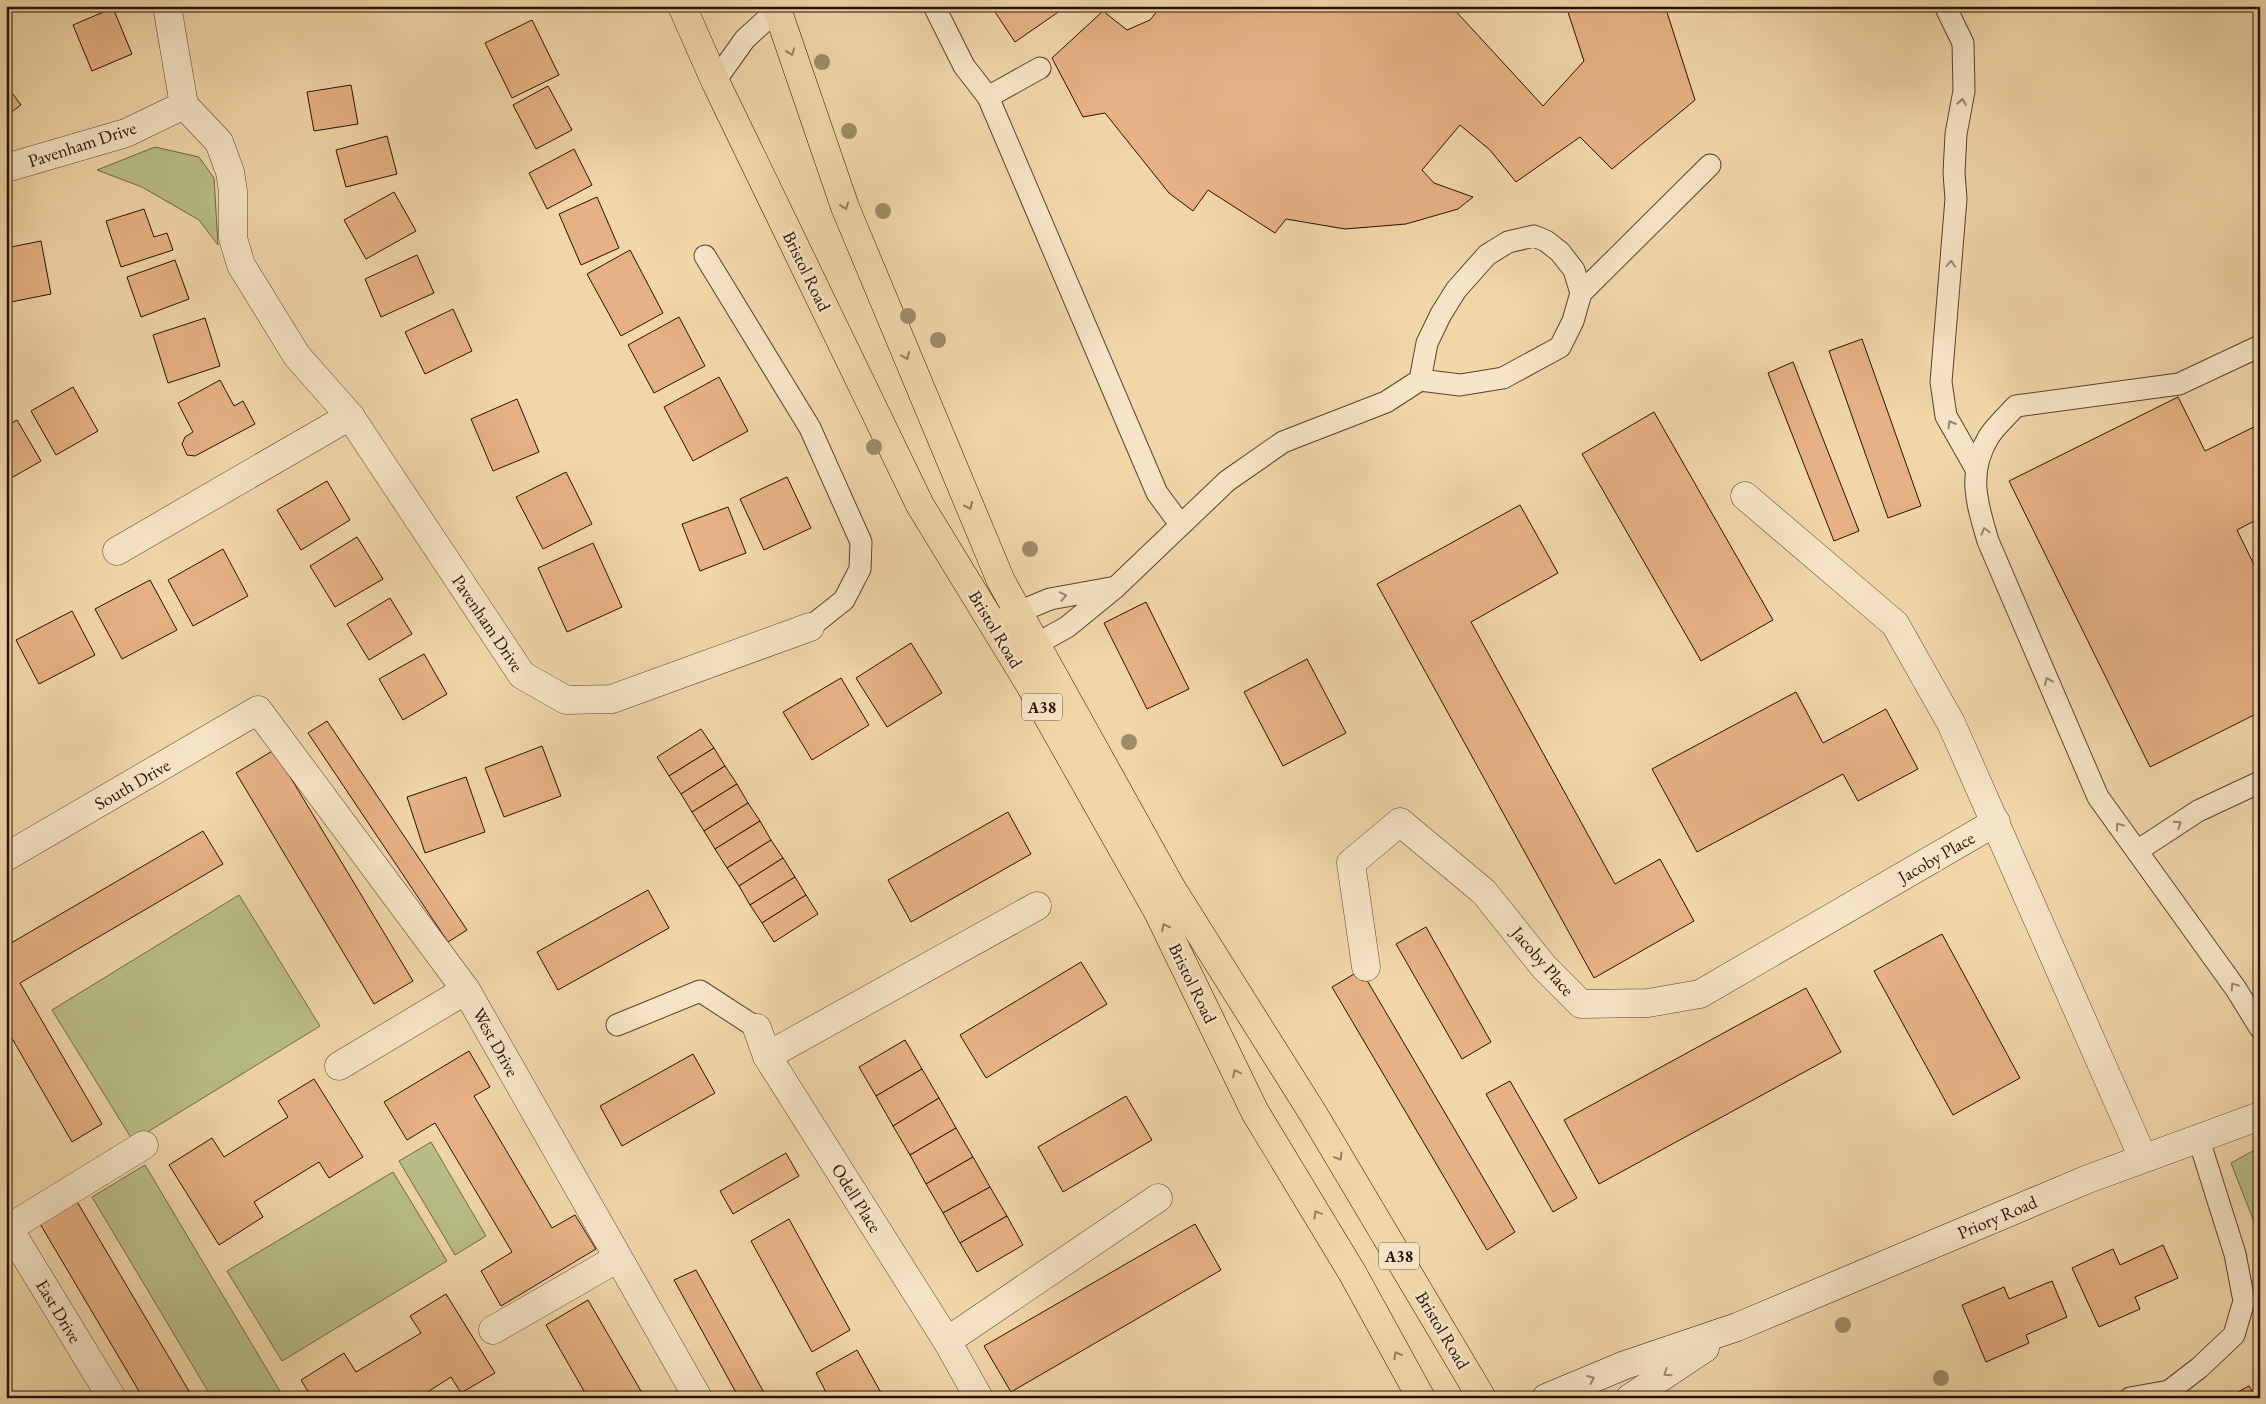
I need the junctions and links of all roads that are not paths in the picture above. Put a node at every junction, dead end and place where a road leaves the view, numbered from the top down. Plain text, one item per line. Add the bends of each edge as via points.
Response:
1 (167, 6) edge
2 (682, 6) edge
3 (934, 6) edge
4 (1945, 6) edge
5 (776, 8) edge
6 (1040, 68) dead end
7 (715, 81) junction
8 (988, 97) junction
9 (184, 105) junction
10 (1710, 165) dead end
11 (6, 168) edge
12 (705, 256) dead end
13 (1581, 293) junction
14 (2260, 346) edge
15 (1420, 380) junction
16 (350, 416) junction
17 (1975, 467) junction
18 (1745, 496) dead end
19 (1180, 524) junction
20 (117, 551) dead end
21 (1116, 587) junction
22 (1016, 611) junction
23 (993, 624) junction
24 (810, 627) joint
25 (1024, 651) junction
26 (258, 710) joint
27 (2260, 782) edge
28 (1996, 822) junction
29 (2137, 851) junction
30 (6, 857) edge
31 (1037, 906) dead end
32 (1366, 967) dead end
33 (466, 990) junction
34 (617, 1025) dead end
35 (757, 1028) joint
36 (2260, 1028) edge
37 (767, 1056) junction
38 (339, 1066) dead end
39 (2260, 1116) edge
40 (2199, 1140) junction
41 (144, 1145) dead end
42 (2143, 1158) junction
43 (1158, 1198) dead end
44 (8, 1226) edge
45 (618, 1258) junction
46 (1737, 1327) junction
47 (493, 1330) dead end
48 (947, 1341) junction
49 (112, 1398) edge
50 (698, 1398) edge
51 (979, 1398) edge
52 (1420, 1398) edge
53 (1482, 1398) edge
54 (1546, 1398) edge
55 (1630, 1398) edge
56 (2130, 1398) edge

1 - 9 street
2 - 7 highway, Bristol Road / A38
3 - 8 lane via 964,66
17 -> 4 lane via 1946,416 1941,382 1956,199 1955,154 1964,91 1963,44
5 - 7 lane via 745,39
5 -> 22 highway, Bristol Road / A38 via 845,207 956,477
6 - 8 lane
7 - 23 highway, Bristol Road / A38 via 920,505
8 - 19 lane via 1157,494
9 - 11 street, Pavenham Drive via 126,132
9 - 16 street, Pavenham Drive via 219,142 230,172 233,238 241,265 297,356
10 - 13 lane
12 - 24 lane via 810,428 861,542 860,570 844,600
13 - 15 lane via 1566,339 1549,355 1503,378 1460,385
13 - 15 lane via 1574,270 1546,241 1534,236 1508,242 1487,255 1456,290 1427,343
14 - 17 lane via 2179,384 2016,406 1988,437
15 - 19 lane via 1386,402 1283,442 1227,481
16 - 20 street
16 - 24 street, Pavenham Drive via 522,675 566,700 612,699
29 -> 17 lane via 2098,797 1988,541 1978,507
18 - 28 street, Jacoby Place via 1895,624 1951,723
19 - 21 lane
22 -> 21 lane via 1050,599
21 - 25 lane via 1067,627
22 - 23 lane
22 - 25 highway, Bristol Road / A38
23 - 25 highway, Bristol Road / A38
52 -> 25 highway, Bristol Road / A38 via 1353,1274 1255,1112 1157,910
25 -> 53 highway, Bristol Road / A38 via 1314,1116
26 - 30 street, South Drive
26 - 33 street, West Drive
29 -> 27 lane via 2198,811
28 - 32 street, Jacoby Place via 1700,994 1648,1003 1581,1004 1544,967 1484,892 1400,822 1351,862
28 - 42 street, Jacoby Place
36 -> 29 lane via 2236,988
31 - 37 street
33 - 38 street
33 - 45 street, West Drive
34 - 35 lane via 700,991
35 - 37 street, Odell Place
37 - 48 street, Odell Place
39 - 40 street, Priory Road
40 - 42 street, Priory Road
40 - 56 lane via 2235,1254 2244,1301 2234,1335 2199,1368 2169,1391
41 - 44 street
42 - 46 street, Priory Road
43 - 48 street
44 - 49 street, East Drive
45 - 47 street
45 - 50 street, West Drive
54 -> 46 street, Priory Road via 1625,1365
46 -> 55 street, Priory Road
48 - 51 street, Odell Place

